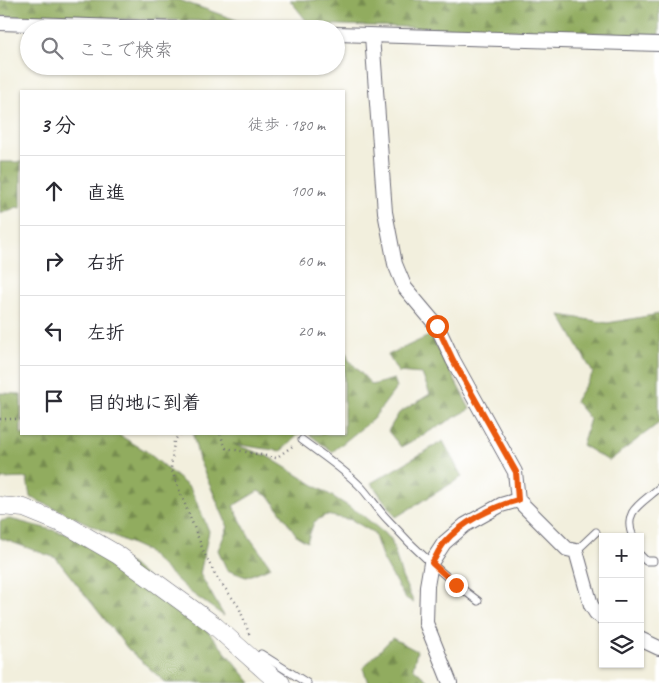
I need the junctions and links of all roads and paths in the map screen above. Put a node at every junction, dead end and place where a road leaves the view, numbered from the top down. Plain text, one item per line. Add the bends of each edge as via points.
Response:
1 (0, 23) edge
2 (20, 24) edge
3 (345, 34) edge
4 (372, 36) junction
5 (659, 44) edge
6 (0, 419) edge
7 (20, 419) edge
8 (179, 435) edge
9 (220, 435) edge
10 (302, 440) joint
11 (659, 488) edge
12 (518, 500) junction
13 (0, 506) edge
14 (596, 532) dead end
15 (631, 533) edge
16 (576, 551) junction
17 (644, 559) edge
18 (653, 561) dead end
19 (432, 563) junction
20 (478, 601) dead end
21 (599, 615) edge
22 (644, 642) edge
23 (659, 648) edge
24 (261, 654) joint
25 (281, 683) edge
26 (307, 683) edge
27 (450, 683) edge

1 - 2 street
3 - 4 street
4 - 5 street
4 - 12 street via 385,212 395,264 405,288 437,326 516,472
6 - 7 path
8 - 24 path via 174,441 171,469 179,491 205,555 239,607 252,641
9 - 10 path via 226,448 276,458
10 - 19 lane via 361,487 387,520
11 - 15 lane via 629,517
12 - 16 street via 566,549
12 - 19 street via 500,505 465,525 444,543
13 - 25 street via 24,508 68,526 118,554 214,625
14 - 16 lane
16 - 21 street via 591,605
17 - 18 lane
19 - 20 lane
19 - 27 street via 426,586 426,623
22 - 23 street
24 - 26 lane

